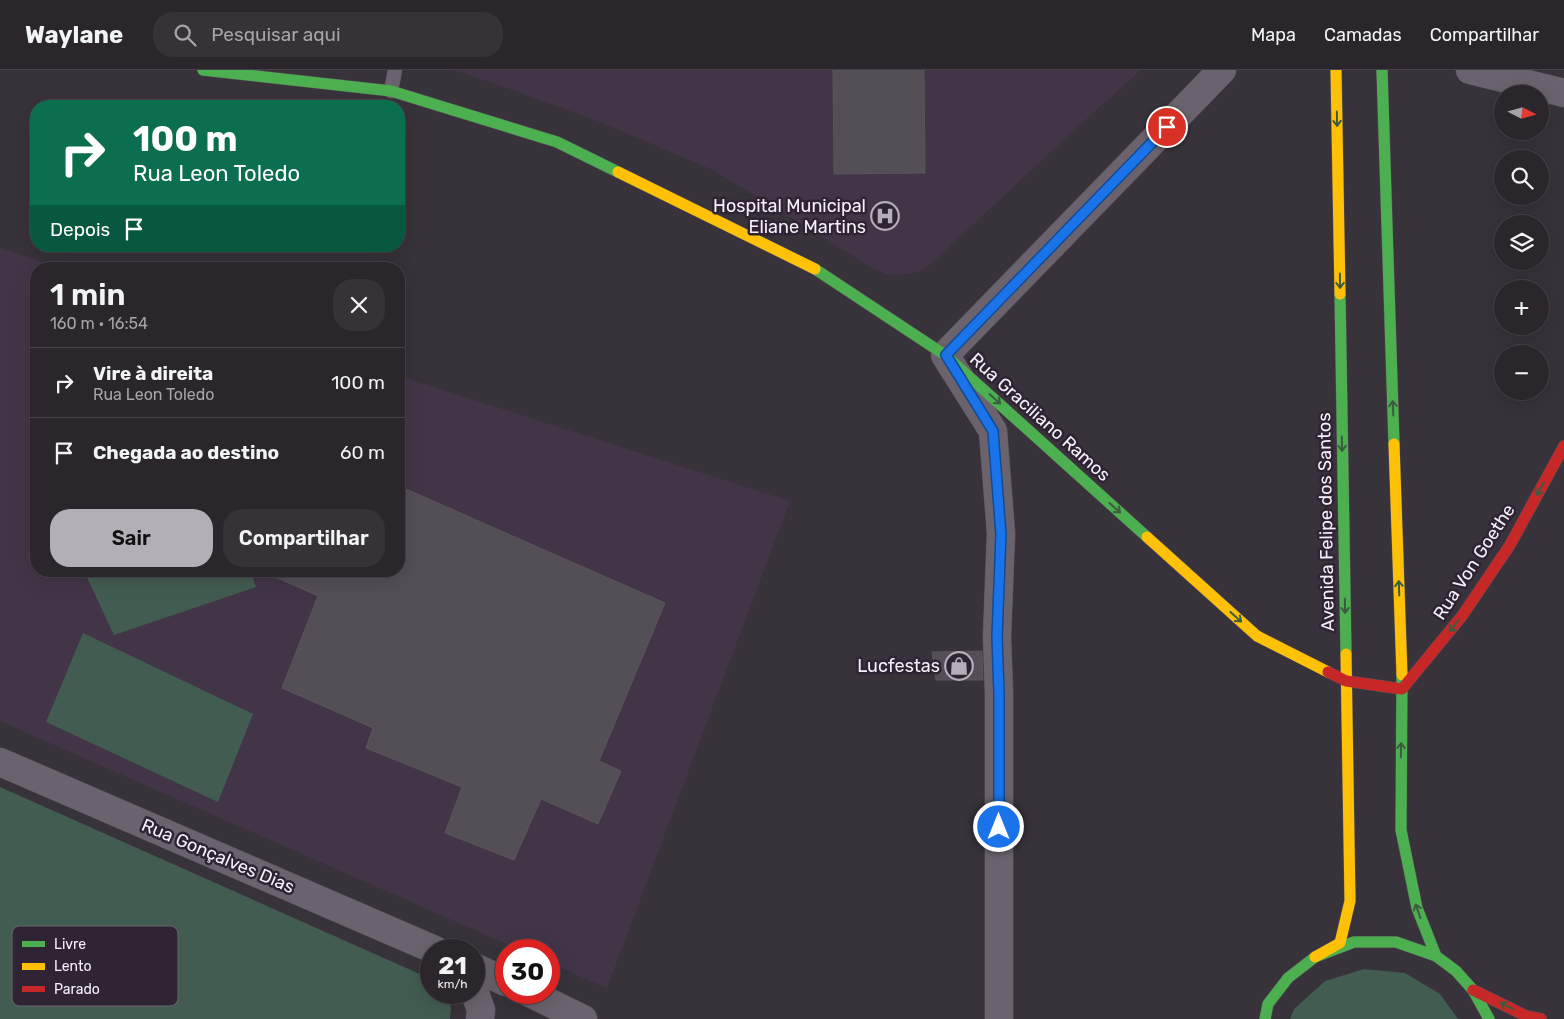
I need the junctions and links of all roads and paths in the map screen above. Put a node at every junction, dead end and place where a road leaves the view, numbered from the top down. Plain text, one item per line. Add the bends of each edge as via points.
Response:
1 (202, 70) edge
2 (395, 70) edge
3 (1222, 70) edge
4 (1336, 70) edge
5 (1382, 70) edge
6 (1470, 70) edge
7 (391, 90) junction
8 (1564, 93) edge
9 (946, 355) junction
10 (1564, 446) edge
11 (1346, 682) junction
12 (1402, 689) junction
13 (0, 762) edge
14 (420, 943) edge
15 (1436, 956) junction
16 (1315, 957) junction
17 (1473, 990) junction
18 (478, 1004) edge
19 (553, 1004) edge
20 (480, 1019) edge
21 (584, 1019) edge
22 (998, 1019) edge
23 (1264, 1019) edge
24 (1489, 1019) edge
25 (1541, 1019) edge

1 - 7 street, Rua Graciliano Ramos
2 - 7 lane
3 - 9 street
4 -> 11 street, Avenida Felipe dos Santos
12 -> 5 street
6 - 8 street
7 - 9 street, Rua Graciliano Ramos via 558,142 815,269
9 -> 11 street, Rua Graciliano Ramos via 1257,636
9 - 22 street via 993,431 1001,534 997,637
10 -> 12 street, Rua Von Goethe via 1510,545 1462,616
11 - 12 street
11 - 16 street, Avenida Felipe dos Santos via 1350,901 1340,943
15 -> 12 street via 1417,908 1400,830
13 - 14 street, Rua Gonçalves Dias
15 - 16 street via 1396,942 1354,942
15 - 17 street
16 - 23 street via 1288,978 1268,1004
17 - 24 street
25 -> 17 street via 1526,1016
18 - 20 street
19 - 21 street

